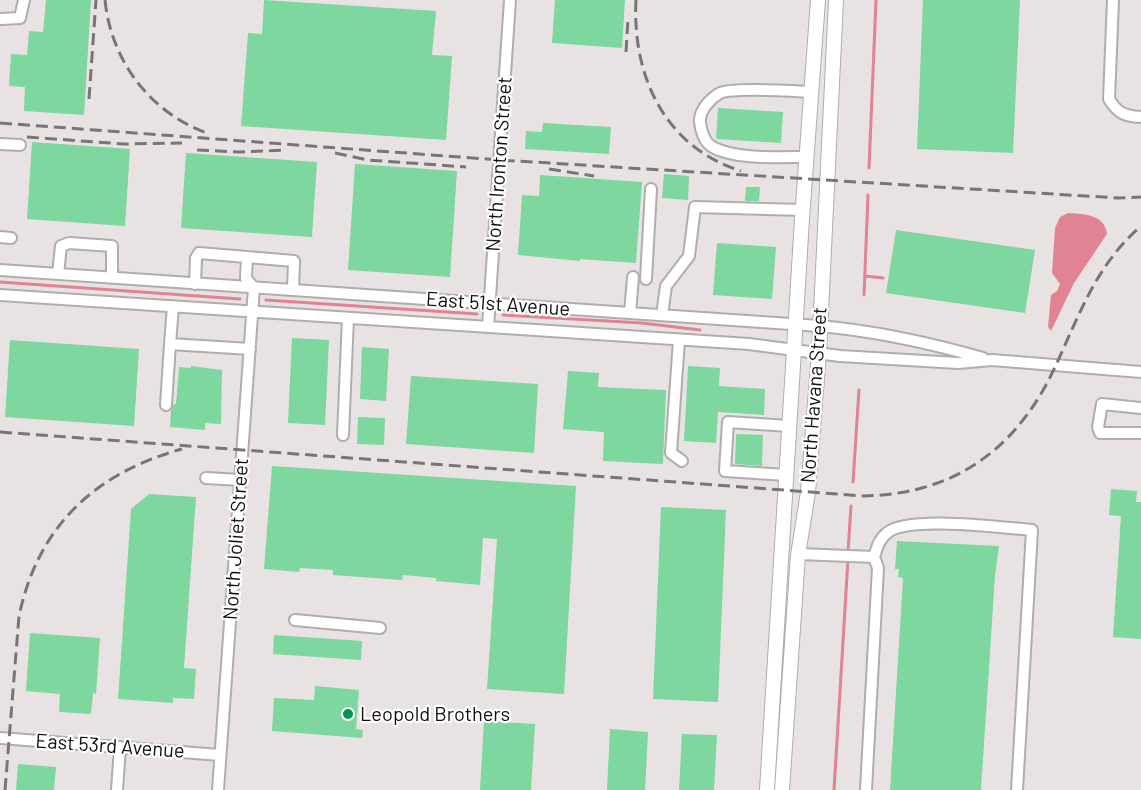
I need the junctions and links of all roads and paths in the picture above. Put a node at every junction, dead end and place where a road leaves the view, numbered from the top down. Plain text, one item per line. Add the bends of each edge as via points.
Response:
1 (24, 0) edge
2 (510, 0) edge
3 (818, 0) edge
4 (836, 0) edge
5 (1113, 0) edge
6 (0, 19) edge
7 (812, 92) junction
8 (1141, 117) edge
9 (0, 144) edge
10 (20, 145) dead end
11 (806, 157) junction
12 (651, 189) dead end
13 (802, 210) junction
14 (247, 257) junction
15 (0, 270) edge
16 (58, 274) junction
17 (633, 277) dead end
18 (112, 278) junction
19 (646, 279) dead end
20 (195, 284) junction
21 (254, 288) junction
22 (293, 290) junction
23 (0, 295) edge
24 (489, 303) junction
25 (172, 306) junction
26 (252, 312) junction
27 (630, 313) junction
28 (662, 315) junction
29 (348, 318) junction
30 (796, 324) junction
31 (820, 326) junction
32 (488, 327) junction
33 (679, 340) junction
34 (170, 344) junction
35 (250, 350) junction
36 (794, 350) junction
37 (819, 353) junction
38 (992, 360) junction
39 (1141, 372) edge
40 (166, 405) dead end
41 (1141, 408) edge
42 (789, 426) junction
43 (1141, 433) edge
44 (343, 435) dead end
45 (682, 461) dead end
46 (786, 475) junction
47 (206, 478) dead end
48 (240, 480) junction
49 (799, 554) junction
50 (874, 557) junction
51 (295, 620) dead end
52 (380, 628) dead end
53 (0, 738) edge
54 (120, 747) junction
55 (220, 754) junction
56 (117, 790) edge
57 (218, 790) edge
58 (767, 790) edge
59 (782, 790) edge
60 (866, 790) edge
61 (1017, 790) edge

1 - 6 street via 20,18
2 - 24 street, North Ironton Street
3 - 7 main road, North Havana Street
4 - 31 main road, North Havana Street
5 - 8 street via 1109,99 1115,110 1125,116
7 - 11 main road, North Havana Street
7 - 11 street via 722,92 707,103 700,117 701,132 710,145 728,152
9 - 10 street
11 - 13 main road, North Havana Street
12 - 19 street
13 - 28 street via 695,207 689,256 666,286
13 - 30 main road, North Havana Street
14 - 20 street via 199,253
14 - 21 street, North Joliet Street via 246,278
14 - 22 street via 294,261
15 - 16 street, East 51st Avenue
16 - 18 street, East 51st Avenue
16 - 18 street via 61,246 112,246
17 - 27 street
18 - 20 street, East 51st Avenue
20 - 21 street, East 51st Avenue
21 - 22 street, East 51st Avenue
21 - 26 street, North Joliet Street
22 - 24 street, East 51st Avenue
23 - 25 street, East 51st Avenue
24 - 27 street, East 51st Avenue
24 - 32 street, North Ironton Street
25 - 26 street, East 51st Avenue
25 - 34 street
26 - 29 street, East 51st Avenue
26 - 35 street, North Joliet Street
27 - 28 street, East 51st Avenue
28 - 30 street, East 51st Avenue
29 - 32 street, East 51st Avenue
29 - 44 street
30 - 31 street, East 51st Avenue
30 - 36 main road, North Havana Street
31 - 37 main road, North Havana Street
31 - 38 street, East 51st Avenue via 937,345
32 - 33 street, East 51st Avenue
33 - 36 street, East 51st Avenue
33 - 45 street via 671,453
34 - 35 street
34 - 40 street
35 - 48 street, North Joliet Street
36 - 37 street, East 51st Avenue
36 - 42 main road, North Havana Street
37 - 38 street, East 51st Avenue via 958,363
37 - 49 main road, North Havana Street
38 - 39 street, East 51st Avenue
41 - 43 street via 1102,404 1098,427 1100,433
42 - 46 main road, North Havana Street
42 - 46 street via 728,422 725,471
46 - 58 main road, North Havana Street
47 - 48 street
48 - 55 street, North Joliet Street
49 - 50 street
49 - 59 main road, North Havana Street
50 - 60 street via 878,568
50 - 61 street via 878,543 888,531 929,522 1032,530
51 - 52 street
53 - 54 street, East 53rd Avenue
54 - 55 street, East 53rd Avenue
54 - 56 street
55 - 57 street, North Joliet Street

